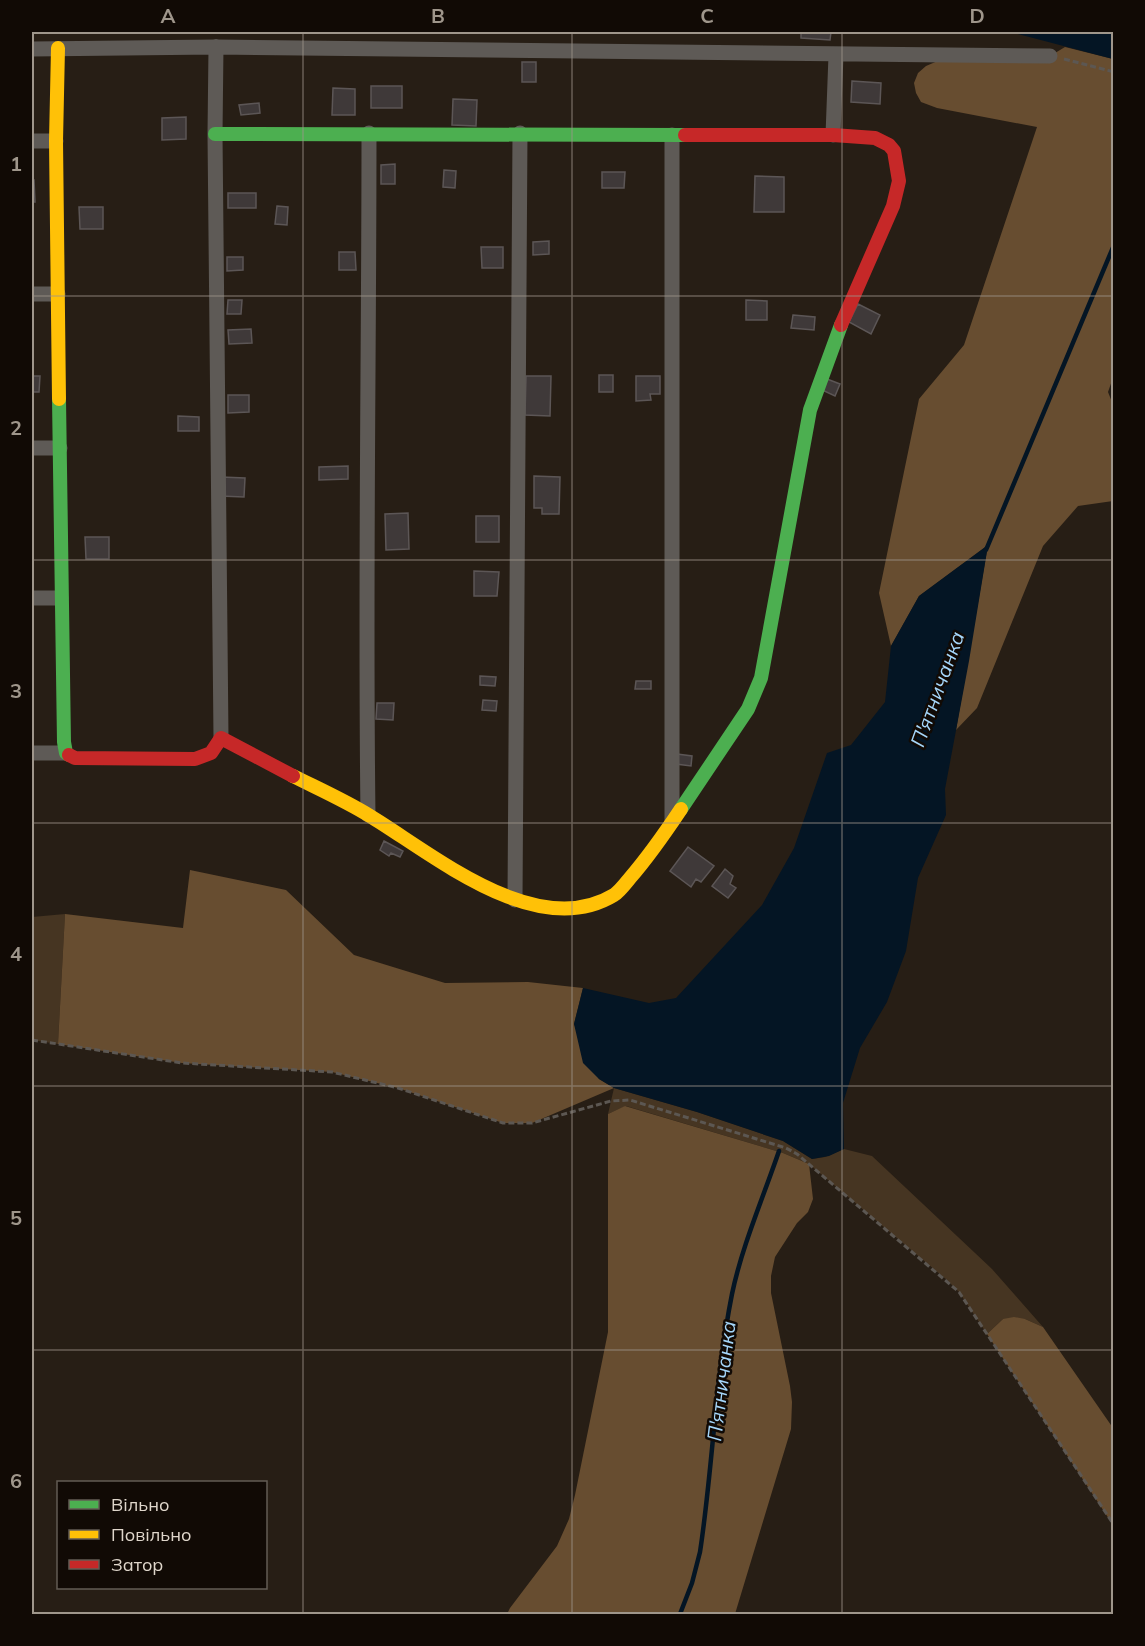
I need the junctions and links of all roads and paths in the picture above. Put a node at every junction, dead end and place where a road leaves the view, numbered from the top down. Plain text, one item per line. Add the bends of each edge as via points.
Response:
1 (216, 47) junction
2 (58, 48) junction
3 (32, 49) edge
4 (836, 55) junction
5 (1050, 56) joint
6 (1113, 72) edge
7 (369, 133) junction
8 (520, 133) junction
9 (215, 134) junction
10 (672, 135) junction
11 (833, 135) junction
12 (32, 141) edge
13 (56, 141) junction
14 (32, 294) edge
15 (58, 294) junction
16 (32, 448) edge
17 (60, 448) junction
18 (32, 598) edge
19 (61, 598) junction
20 (221, 738) junction
21 (32, 753) edge
22 (66, 753) junction
23 (368, 815) junction
24 (672, 821) junction
25 (515, 900) junction
26 (32, 1040) edge
27 (1113, 1525) edge

1 - 2 street
1 - 4 street
1 - 9 street
2 - 3 street
2 - 13 street
4 - 5 street
4 - 11 street
5 - 6 path
7 - 8 street
7 - 9 street
7 - 23 street
8 - 10 street
8 - 25 street
9 - 20 street
10 - 11 street
10 - 24 street
11 - 24 street via 875,138 889,145 897,160 898,191 849,303 810,410 761,678 748,709
12 - 13 street
13 - 15 street
14 - 15 street
15 - 17 street
16 - 17 street
17 - 19 street
18 - 19 street
19 - 22 street
20 - 22 street via 206,758 75,758
20 - 23 street
21 - 22 street
23 - 25 street via 475,882
24 - 25 street via 630,879 603,901 556,909
26 - 27 path via 182,1063 332,1072 398,1088 503,1123 532,1123 611,1101 630,1100 786,1148 959,1292

